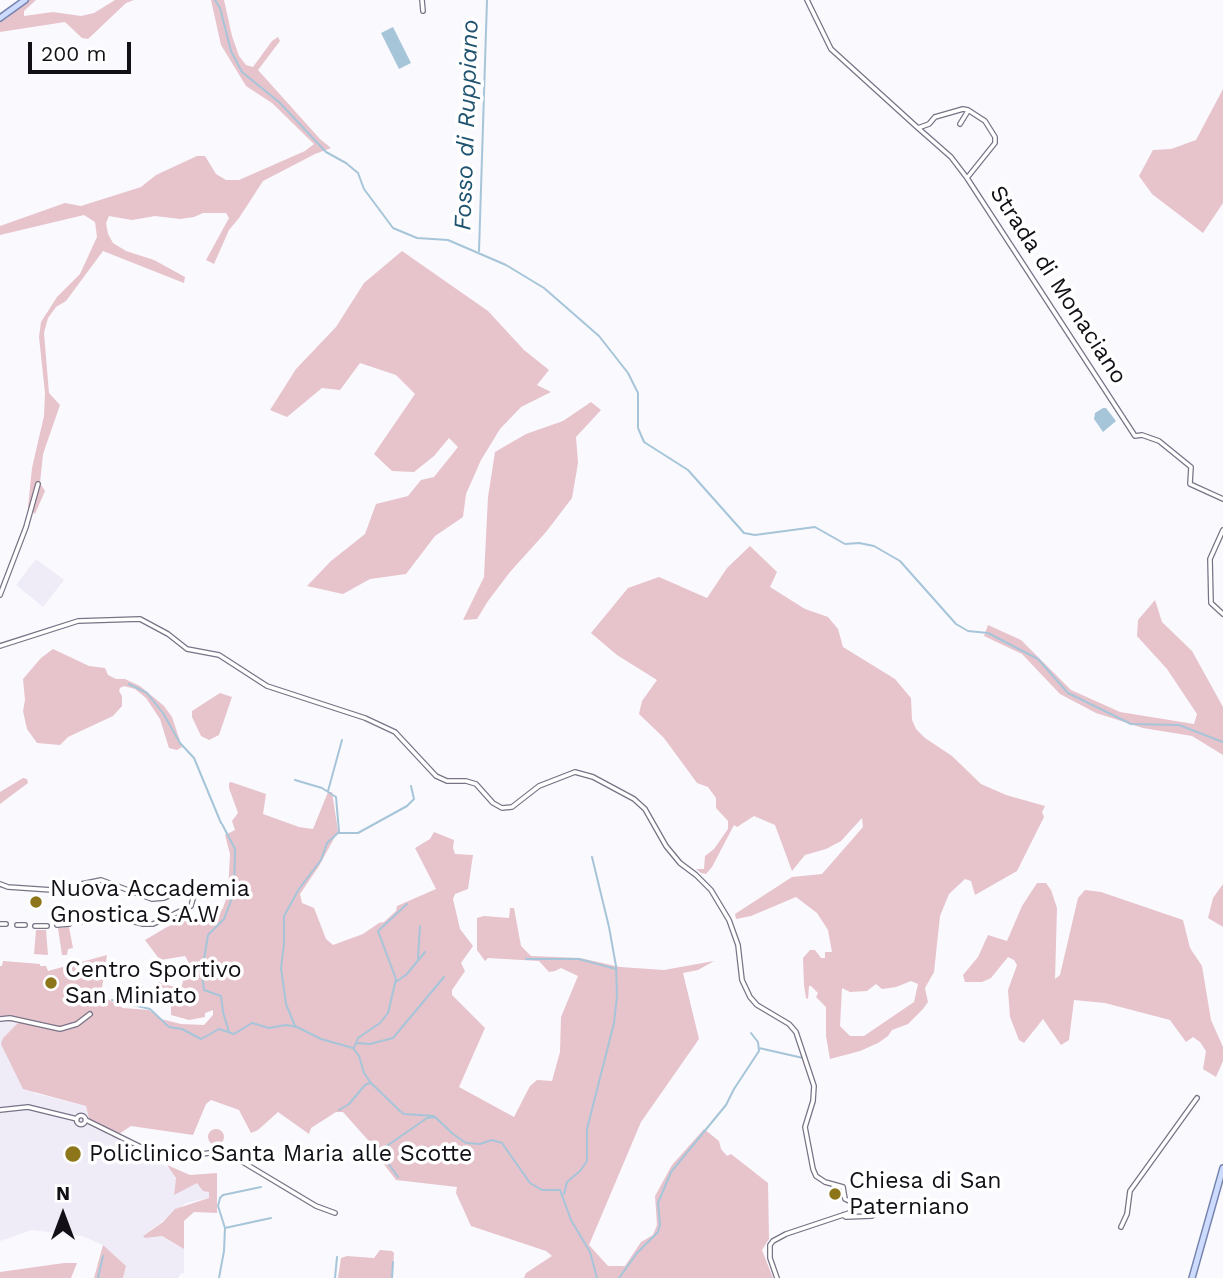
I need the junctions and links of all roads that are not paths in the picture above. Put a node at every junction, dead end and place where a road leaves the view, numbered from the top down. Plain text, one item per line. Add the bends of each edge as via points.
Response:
1 (25, 0) edge
2 (422, 0) edge
3 (807, 0) edge
4 (423, 11) dead end
5 (0, 18) edge
6 (968, 110) junction
7 (960, 124) dead end
8 (918, 128) junction
9 (967, 177) junction
10 (38, 484) dead end
11 (1223, 499) edge
12 (1223, 530) edge
13 (0, 595) edge
14 (1223, 614) edge
15 (0, 646) edge
16 (0, 884) edge
17 (96, 918) dead end
18 (86, 920) dead end
19 (79, 922) dead end
20 (69, 923) dead end
21 (0, 924) edge
22 (6, 924) dead end
23 (17, 925) dead end
24 (25, 925) dead end
25 (57, 925) dead end
26 (35, 926) dead end
27 (47, 926) dead end
28 (90, 1014) dead end
29 (0, 1019) edge
30 (1197, 1098) dead end
31 (0, 1110) edge
32 (1223, 1168) edge
33 (335, 1213) dead end
34 (844, 1214) junction
35 (872, 1216) dead end
36 (1121, 1227) dead end
37 (777, 1278) edge
38 (1192, 1278) edge

1 - 5 main road
2 - 4 street
3 - 8 street via 831,49
6 - 7 street
6 - 8 street via 946,112
6 - 9 street, Strada di Monaciano via 985,121 996,139
8 - 9 street
9 - 11 street, Strada di Monaciano via 1135,436 1159,441 1191,467 1190,484
10 - 13 street
12 - 14 street via 1210,559 1211,603
15 - 34 street via 78,621 139,619 187,649 219,655 275,689 395,732 436,776 473,783 502,808 512,807 540,786 575,772 634,799 666,846 710,890 729,920 750,997 789,1024 799,1038 814,1086 805,1127 813,1169 825,1182 843,1187 845,1199 856,1204
16 - 17 street via 52,890 101,880 150,899 186,889 194,894 191,906 151,925 113,916
18 - 19 street
20 - 25 street
21 - 22 street
23 - 24 street
26 - 27 street
28 - 29 street via 60,1029
30 - 36 street via 1130,1191
31 - 33 street via 28,1107 76,1119 81,1115 159,1156 208,1153 241,1161
32 - 38 main road
34 - 35 street
34 - 37 street via 773,1241 770,1258

